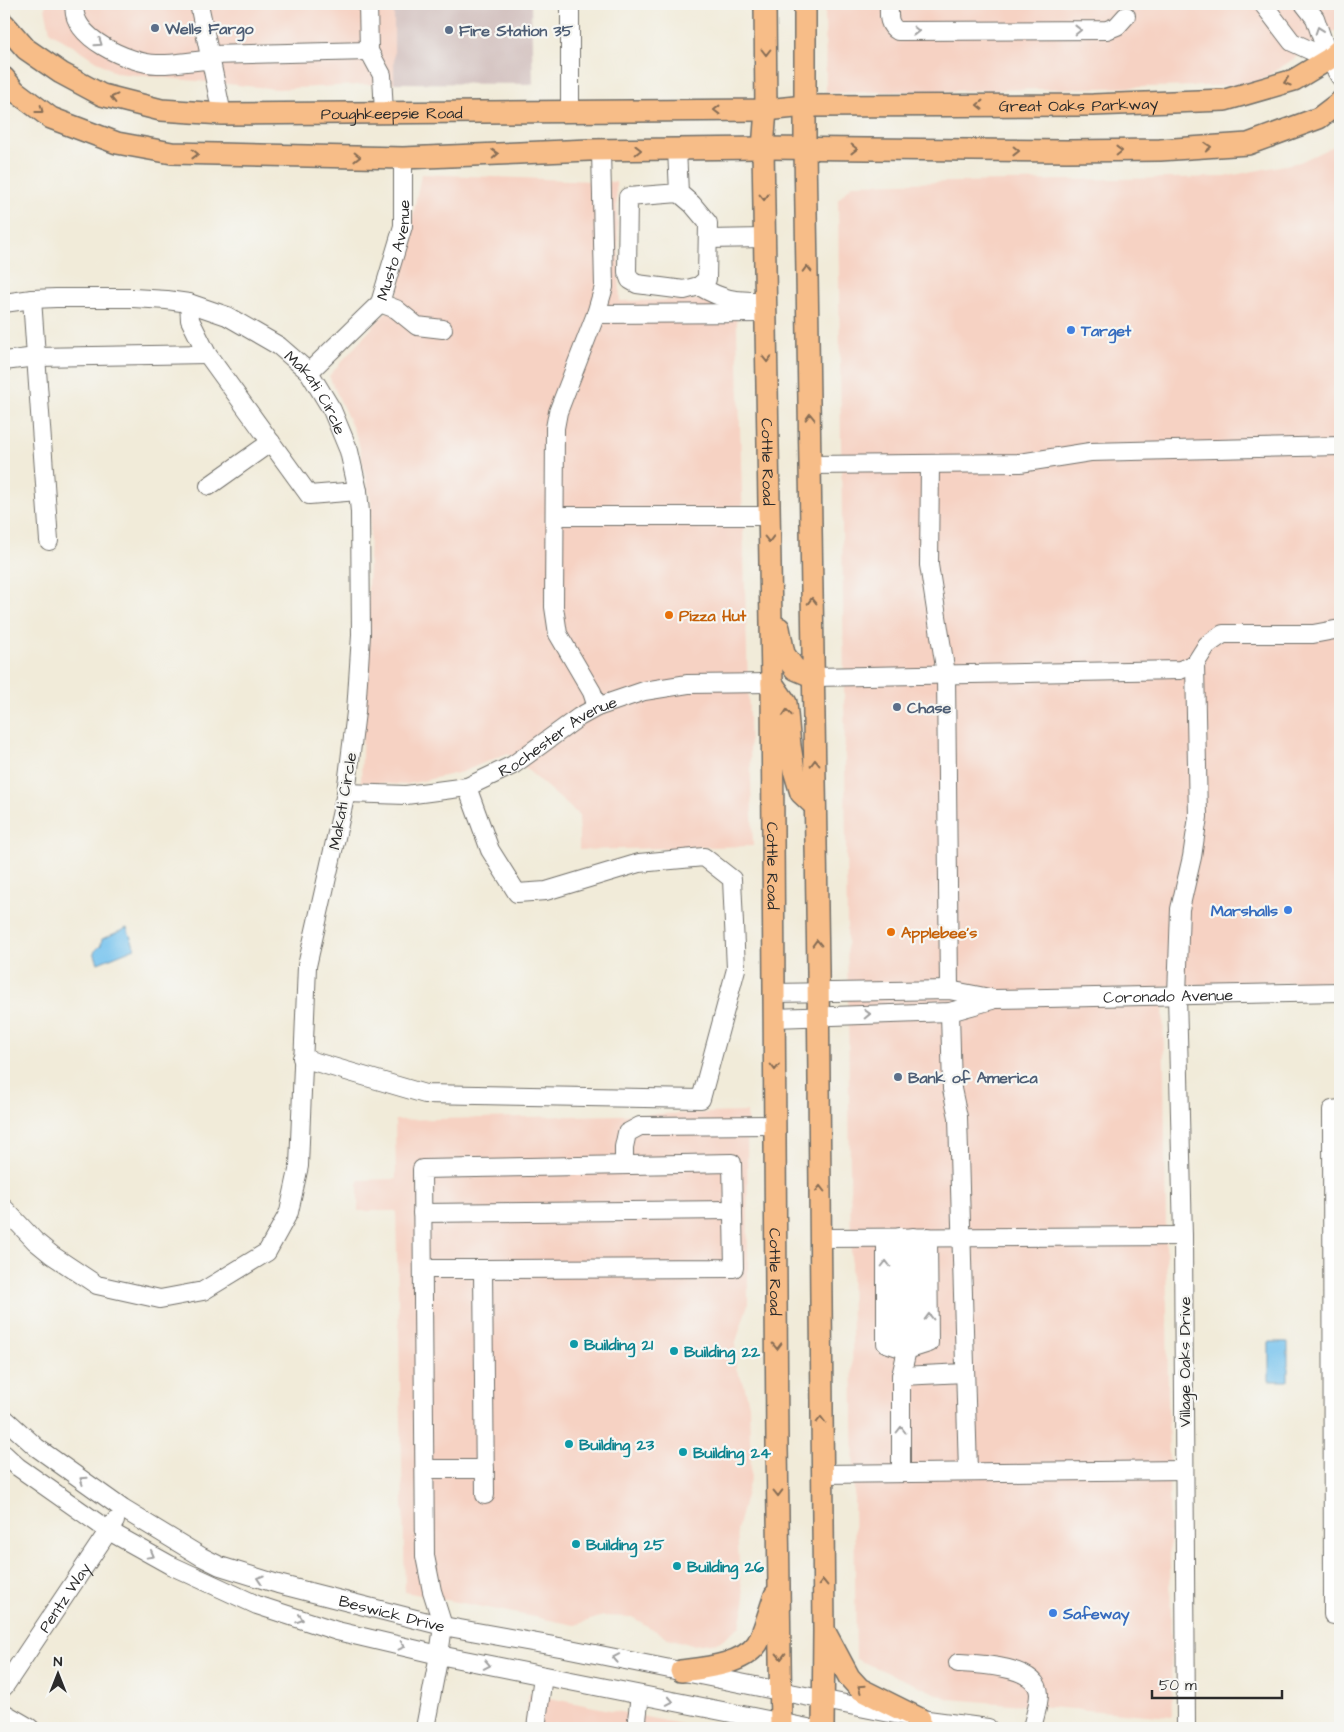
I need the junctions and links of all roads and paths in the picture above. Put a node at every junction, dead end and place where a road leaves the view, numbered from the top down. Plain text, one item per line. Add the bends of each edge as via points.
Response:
1 (75, 4) edge
2 (200, 4) edge
3 (368, 4) edge
4 (570, 4) edge
5 (765, 4) edge
6 (805, 4) edge
7 (889, 4) edge
8 (1263, 4) edge
9 (1304, 4) edge
10 (1126, 16) dead end
11 (4, 24) edge
12 (369, 51) junction
13 (210, 57) junction
14 (1337, 62) edge
15 (4, 78) edge
16 (1340, 102) edge
17 (805, 106) junction
18 (766, 110) junction
19 (570, 111) junction
20 (384, 113) junction
21 (222, 114) junction
22 (763, 148) junction
23 (805, 148) junction
24 (677, 149) junction
25 (601, 150) junction
26 (403, 158) junction
27 (679, 193) junction
28 (765, 238) junction
29 (708, 240) junction
30 (699, 286) junction
31 (32, 299) junction
32 (4, 303) edge
33 (189, 303) junction
34 (380, 303) junction
35 (766, 307) junction
36 (596, 314) junction
37 (443, 329) dead end
38 (207, 354) junction
39 (36, 357) junction
40 (4, 361) edge
41 (309, 372) junction
42 (271, 442) junction
43 (1340, 446) edge
44 (930, 464) junction
45 (810, 465) junction
46 (209, 486) dead end
47 (358, 491) junction
48 (555, 516) junction
49 (769, 516) junction
50 (49, 541) dead end
51 (770, 564) junction
52 (1340, 629) edge
53 (1195, 664) junction
54 (946, 674) junction
55 (814, 676) junction
56 (772, 683) junction
57 (597, 707) junction
58 (467, 787) junction
59 (346, 793) junction
60 (816, 806) junction
61 (950, 990) junction
62 (818, 992) junction
63 (1340, 992) edge
64 (774, 993) junction
65 (1177, 995) junction
66 (995, 999) junction
67 (950, 1012) junction
68 (818, 1016) junction
69 (774, 1018) junction
70 (302, 1058) junction
71 (1340, 1109) edge
72 (775, 1125) junction
73 (624, 1165) junction
74 (4, 1208) edge
75 (733, 1210) junction
76 (422, 1213) junction
77 (1183, 1236) junction
78 (907, 1237) junction
79 (961, 1237) junction
80 (820, 1238) junction
81 (423, 1269) junction
82 (483, 1269) junction
83 (907, 1350) junction
84 (1337, 1363) edge
85 (965, 1373) junction
86 (901, 1376) junction
87 (4, 1418) edge
88 (4, 1454) edge
89 (425, 1470) junction
90 (485, 1470) junction
91 (1184, 1470) junction
92 (968, 1472) junction
93 (901, 1473) junction
94 (822, 1474) junction
95 (485, 1495) dead end
96 (123, 1509) junction
97 (109, 1531) junction
98 (780, 1584) junction
99 (1340, 1615) edge
100 (443, 1626) junction
101 (824, 1631) junction
102 (439, 1655) junction
103 (958, 1663) dead end
104 (681, 1671) junction
105 (543, 1676) junction
106 (4, 1687) edge
107 (781, 1692) junction
108 (640, 1695) junction
109 (824, 1700) junction
110 (4, 1713) edge
111 (920, 1719) junction
112 (781, 1726) edge
113 (30, 1728) edge
114 (425, 1728) edge
115 (536, 1728) edge
116 (636, 1728) edge
117 (808, 1728) edge
118 (823, 1728) edge
119 (988, 1728) edge
120 (1032, 1728) edge
121 (1186, 1728) edge

1 -> 13 street via 85,32 111,50 136,61 158,64
2 - 13 street
3 - 12 street
4 - 19 street
5 -> 18 main road, Cottle Road
6 - 17 main road
7 -> 10 street via 889,21 898,31 1107,30 1117,26
8 - 14 street via 1292,42
14 -> 9 street via 1315,18
21 -> 11 main road, Poughkeepsie Road via 161,110 102,96 26,49
12 - 13 street
12 - 20 street via 382,75
13 - 21 street
14 -> 17 main road, Great Oaks Parkway via 1294,80 1225,100 1093,105
15 -> 26 main road via 15,91 51,118 117,143 172,153
23 -> 16 main road via 1086,151 1248,144 1319,118
17 - 18 main road, Poughkeepsie Road
17 - 23 main road
18 -> 19 main road, Poughkeepsie Road
18 - 22 main road, Cottle Road
19 - 20 main road, Poughkeepsie Road
20 - 21 main road, Poughkeepsie Road
22 - 23 main road
22 - 24 main road
22 -> 28 main road, Cottle Road
45 -> 23 main road
25 -> 24 main road
24 - 27 street
26 -> 25 main road
25 - 36 street via 604,287
26 - 34 street, Musto Avenue via 404,226
27 - 29 street via 708,223
27 - 30 street via 628,197 628,272 630,280 637,284 684,290
28 - 29 street
28 - 35 main road, Cottle Road
29 - 30 street via 707,279
30 - 35 street via 718,296
31 - 32 street, Makati Circle
31 - 33 street, Makati Circle via 133,298
31 - 39 street
33 - 38 street via 190,320
33 - 41 street, Makati Circle via 227,316 257,333 279,346
34 - 37 street via 396,309 417,326
34 - 41 street, Musto Avenue
35 - 36 street
35 -> 49 main road, Cottle Road
36 - 48 street via 558,412 555,428
38 - 39 street
38 - 42 street
39 - 40 street
39 - 50 street
41 - 47 street, Makati Circle via 332,410 349,451
42 - 46 street
42 - 47 street via 309,495
43 - 44 street via 1090,452 1020,464
44 - 45 street
44 - 54 street via 929,565
55 -> 45 main road
47 - 59 street, Makati Circle via 361,635
48 - 49 street
48 - 57 street via 554,607 558,634 592,692
49 -> 51 main road, Cottle Road
51 - 55 main road via 784,654 796,669
51 - 56 main road, Cottle Road
52 - 53 street via 1313,634 1223,634 1206,645
53 - 54 street via 1180,670
53 - 65 street, Village Oaks Drive via 1198,817 1180,909
54 - 55 street
54 - 61 street
60 -> 55 main road
56 - 57 street, Rochester Avenue via 688,684 644,691
60 -> 56 main road via 801,793 794,770 786,703
56 - 64 main road, Cottle Road
57 - 58 street, Rochester Avenue via 513,766
58 - 59 street, Rochester Avenue via 406,795
58 - 70 street via 490,850 517,893 546,891 639,862 704,857 732,879 736,969 701,1100 425,1094
59 - 70 street, Makati Circle via 307,966
62 -> 60 main road
61 - 62 street, Coronado Avenue
61 - 66 street, Coronado Avenue
62 - 64 street, Coronado Avenue
62 - 68 main road
63 - 65 street, Coronado Avenue
64 - 69 main road, Cottle Road
65 - 66 street, Coronado Avenue
65 - 77 street, Village Oaks Drive
66 - 67 street, Coronado Avenue
68 -> 67 street, Coronado Avenue
67 - 79 street via 952,1089 958,1117
68 - 69 street, Coronado Avenue
80 -> 68 main road
69 -> 72 main road, Cottle Road
70 - 74 street, Makati Circle via 299,1166 289,1212 267,1252 203,1291 160,1299 97,1285 52,1255
71 - 84 street via 1332,1110
72 - 73 street via 640,1126 627,1134
72 -> 98 main road, Cottle Road
73 - 75 street via 732,1163
73 - 76 street via 422,1169
75 - 76 street
75 - 82 street via 734,1268
76 - 81 street
77 - 79 street
77 - 91 street, Village Oaks Drive
78 - 79 street
78 - 80 street
83 -> 78 street via 901,1344
83 -> 78 street via 929,1343
79 - 85 street
94 -> 80 main road
81 - 82 street
81 - 89 street
82 - 90 street
83 - 86 street
84 - 99 street via 1333,1615
85 - 86 street
85 - 92 street
93 -> 86 street
96 -> 87 street, Beswick Drive via 36,1447
88 - 97 street, Beswick Drive
89 - 90 street
89 - 100 street via 425,1556
90 - 95 street
91 - 92 street
91 - 121 street, Village Oaks Drive
92 - 93 street
93 - 94 street
101 -> 94 main road
96 - 97 street, Pentz Way
100 -> 96 street, Beswick Drive via 220,1566
97 -> 102 street, Beswick Drive via 170,1565 257,1605 337,1631
97 - 106 street, Pentz Way
98 - 104 main road via 757,1644 725,1664
98 -> 107 main road, Cottle Road
100 - 102 street
104 -> 100 street, Beswick Drive
101 - 109 main road
111 -> 101 main road via 860,1689 849,1677
102 -> 105 street, Beswick Drive
102 - 114 street
103 - 120 street via 991,1665 1036,1682 1039,1694
104 - 107 street, Beswick Drive
105 - 108 street, Beswick Drive
105 - 115 street
107 - 109 street, Beswick Drive
107 - 112 main road, Cottle Road
108 -> 112 street, Beswick Drive
108 - 116 street
109 - 111 street, Beswick Drive
109 - 118 main road
110 - 113 street
111 - 119 street, Beswick Drive
112 - 117 street, Beswick Drive

